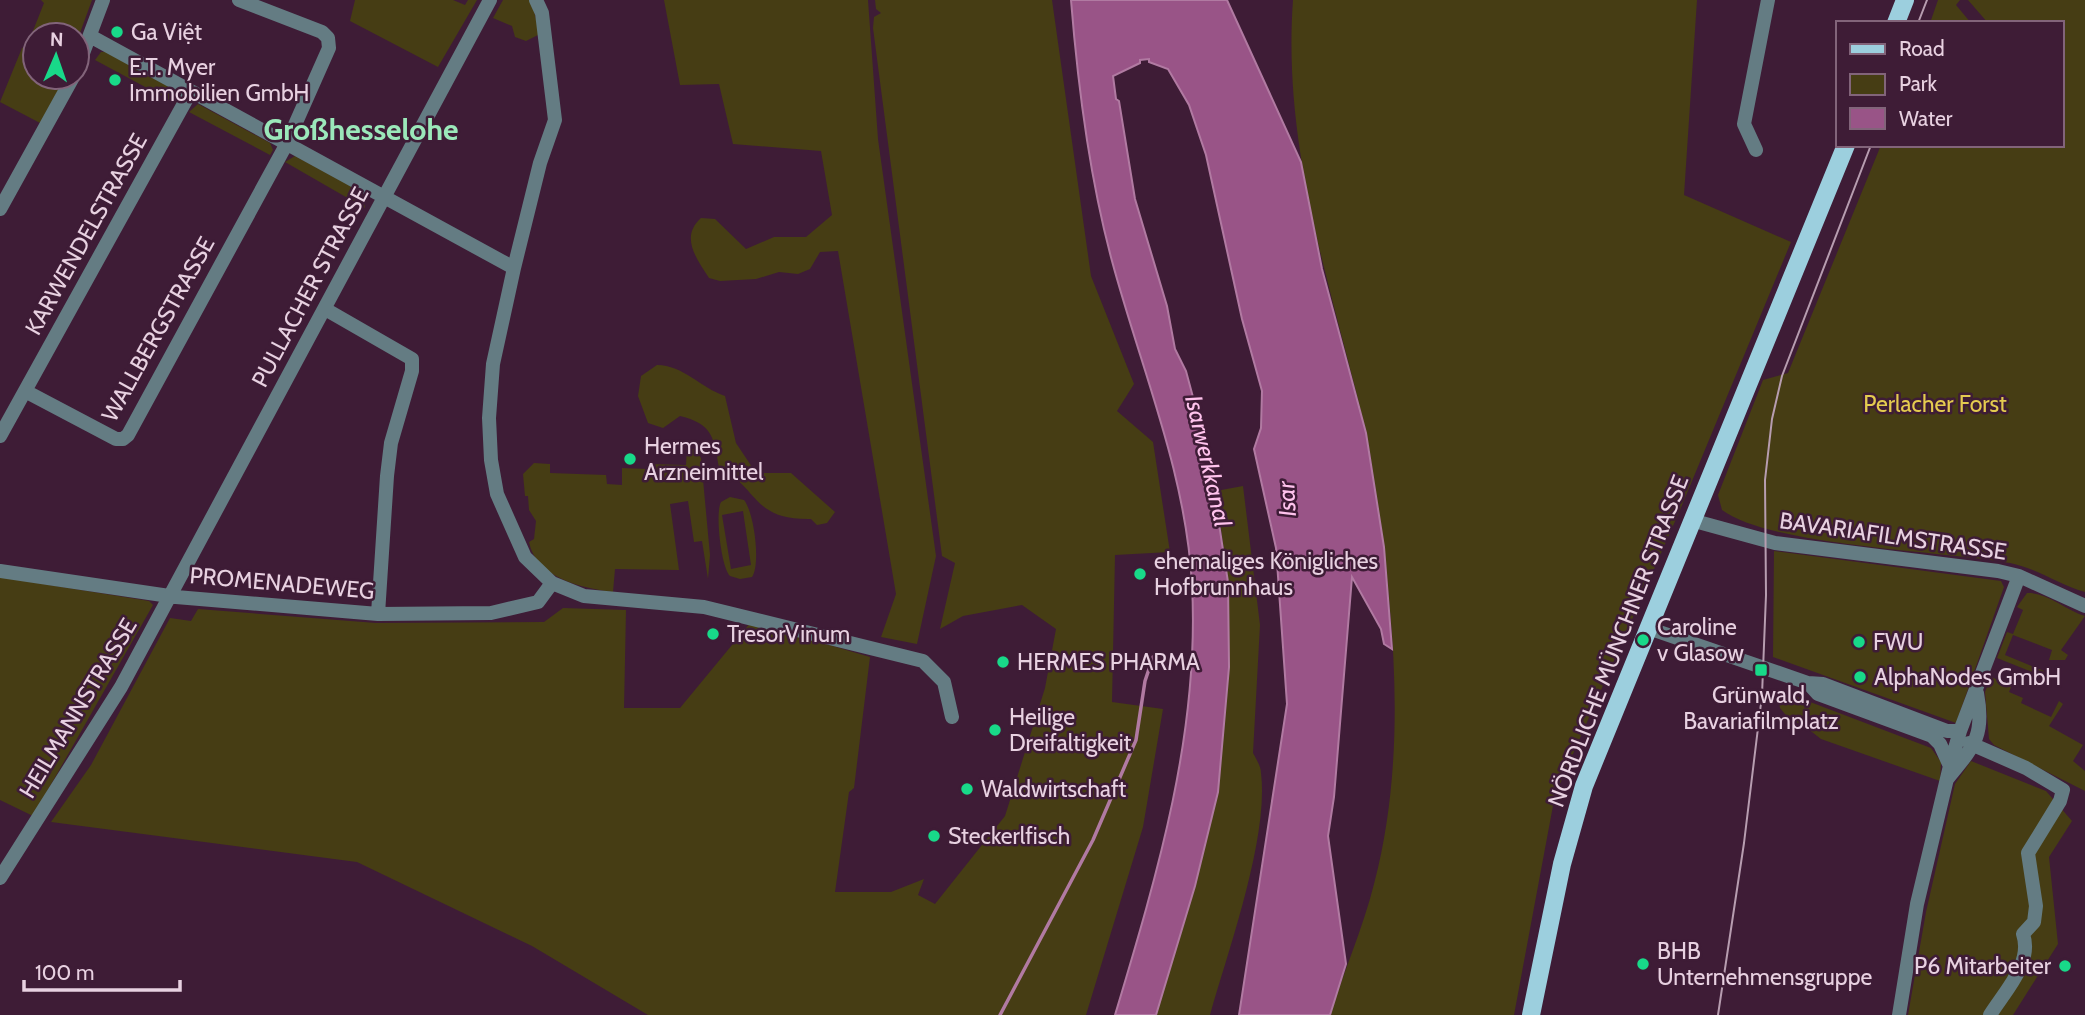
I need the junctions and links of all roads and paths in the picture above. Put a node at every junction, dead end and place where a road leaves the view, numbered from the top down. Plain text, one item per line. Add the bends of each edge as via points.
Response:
1 (103, 0) edge
2 (240, 0) edge
3 (490, 0) edge
4 (536, 0) edge
5 (1768, 0) edge
6 (1905, 0) edge
7 (1897, 21) edge
8 (91, 33) edge
9 (91, 37) edge
10 (65, 91) edge
11 (191, 91) junction
12 (286, 145) junction
13 (1845, 147) edge
14 (1756, 150) dead end
15 (383, 197) junction
16 (0, 209) edge
17 (514, 268) junction
18 (325, 309) junction
19 (25, 391) junction
20 (0, 436) edge
21 (1691, 520) junction
22 (0, 571) edge
23 (2019, 576) junction
24 (552, 583) junction
25 (171, 595) junction
26 (2085, 606) edge
27 (378, 614) junction
28 (1645, 634) junction
29 (1808, 682) junction
30 (1976, 689) junction
31 (952, 717) dead end
32 (1968, 739) junction
33 (1948, 772) junction
34 (0, 878) edge
35 (1531, 1015) edge
36 (1899, 1015) edge
37 (1990, 1015) edge

1 - 8 street
2 - 12 street via 310,26 328,38 325,58
3 - 15 street, PULLACHER STRASSE
4 - 17 street via 542,13 555,120
5 - 14 street via 1744,124
6 - 7 main road
9 - 11 street
10 - 16 street
11 - 12 street
11 - 19 street, KARWENDELSTRASSE
12 - 15 street
12 - 19 street, WALLBERGSTRASSE via 123,439
13 - 21 main road, NÖRDLICHE MÜNCHNER STRASSE
15 - 17 street
15 - 18 street, PULLACHER STRASSE
17 - 24 street via 493,364 491,460 497,494 512,533 525,557
18 - 25 street, PULLACHER STRASSE
18 - 27 street via 412,359 387,476
19 - 20 street, KARWENDELSTRASSE
21 - 23 street, BAVARIAFILMSTRASSE via 1775,543
21 - 28 main road, NÖRDLICHE MÜNCHNER STRASSE
22 - 25 street, PROMENADEWEG
23 - 26 street, BAVARIAFILMSTRASSE
23 - 30 street
24 - 27 street, PROMENADEWEG via 538,602 491,612
24 - 31 street via 584,596 732,613 923,661 944,682
25 - 27 street, PROMENADEWEG
25 - 34 street, HEILMANNSTRASSE via 121,687
28 - 29 street
28 - 35 main road, NÖRDLICHE MÜNCHNER STRASSE via 1584,786 1562,864
29 - 32 street
29 - 33 street via 1818,694 1932,736 1940,744
30 - 32 street
30 - 32 street via 1980,733
32 - 33 street
32 - 33 street via 1954,750
32 - 37 street via 2063,790 2028,853 2036,906 2034,922 2023,934 2028,948
33 - 36 street via 1917,904

